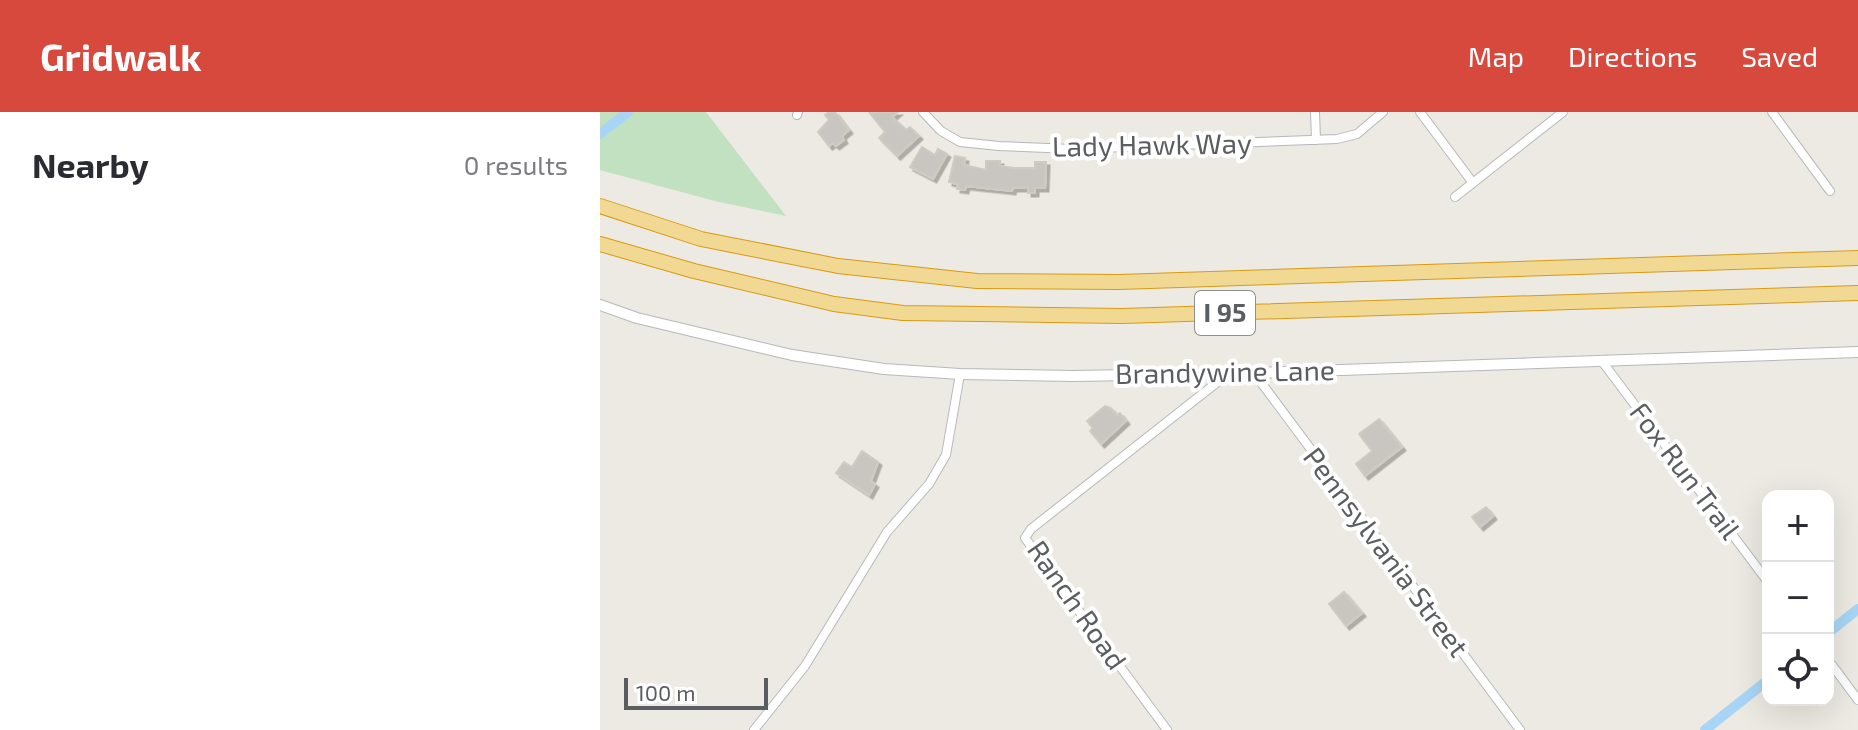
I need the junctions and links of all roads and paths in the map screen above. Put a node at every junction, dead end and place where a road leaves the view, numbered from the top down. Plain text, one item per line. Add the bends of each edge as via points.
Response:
1 (923, 112) edge
2 (1315, 112) edge
3 (1383, 112) edge
4 (1420, 112) edge
5 (1563, 112) edge
6 (1772, 112) edge
7 (1316, 140) junction
8 (1473, 183) junction
9 (1830, 191) dead end
10 (1455, 197) dead end
11 (600, 206) edge
12 (600, 244) edge
13 (1858, 258) edge
14 (1858, 293) edge
15 (600, 305) edge
16 (1858, 352) edge
17 (1601, 360) junction
18 (1230, 373) junction
19 (1254, 373) junction
20 (960, 374) junction
21 (1762, 574) edge
22 (1834, 668) edge
23 (1858, 700) edge
24 (754, 730) edge
25 (1167, 730) edge
26 (1520, 730) edge

1 - 7 street, Lady Hawk Way via 960,142 999,146 1073,149
2 - 7 street
3 - 7 street, Lady Hawk Way via 1357,134
4 - 8 street
5 - 8 street
6 - 9 street
8 - 10 street
11 - 13 highway, I 95 via 701,239 823,263 977,281 1134,282
12 - 14 highway, I 95 via 834,304 903,313 1122,316
15 - 20 street, Brandywine Lane via 792,355
16 - 17 street, Brandywine Lane
17 - 19 street, Brandywine Lane
17 - 21 street, Fox Run Trail
18 - 19 street, Brandywine Lane
18 - 20 street, Brandywine Lane
18 - 25 street, Ranch Road via 1025,538
19 - 26 street, Pennsylvania Street
20 - 24 street via 946,455 929,484 887,532 805,666
22 - 23 street

